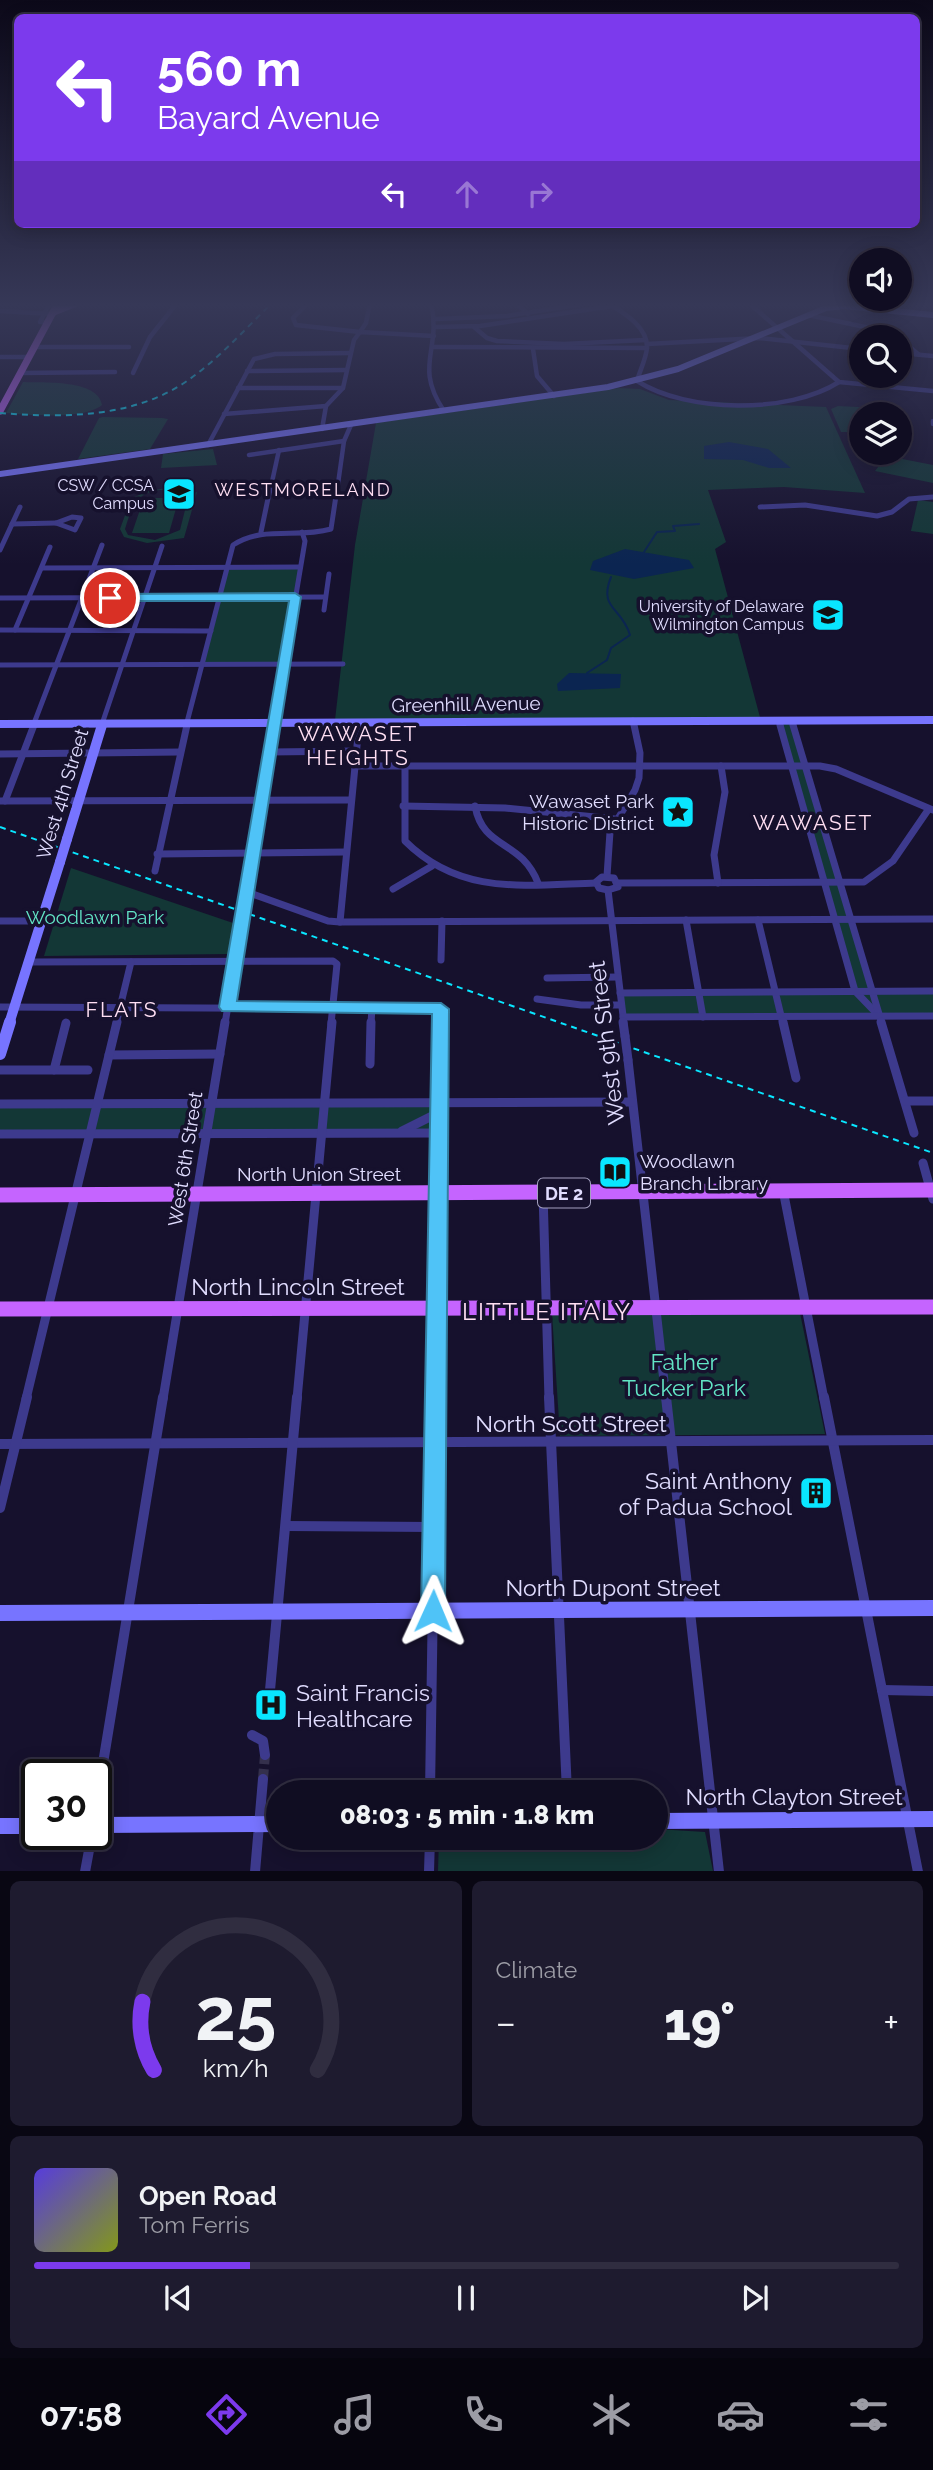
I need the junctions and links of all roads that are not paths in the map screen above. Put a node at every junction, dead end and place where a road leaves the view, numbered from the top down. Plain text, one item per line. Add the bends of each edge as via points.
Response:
1 (11, 390) edge
2 (237, 390) edge
3 (341, 390) edge
4 (429, 390) edge
5 (548, 390) edge
6 (583, 390) edge
7 (657, 390) edge
8 (821, 390) edge
9 (907, 390) edge
10 (933, 393) edge
11 (554, 396) junction
12 (326, 406) junction
13 (0, 411) edge
14 (444, 411) junction
15 (224, 414) junction
16 (351, 425) junction
17 (323, 429) junction
18 (344, 441) junction
19 (208, 445) junction
20 (279, 450) junction
21 (249, 455) dead end
22 (0, 474) edge
23 (933, 497) edge
24 (20, 508) dead end
25 (760, 508) dead end
26 (56, 523) junction
27 (12, 524) junction
28 (261, 532) junction
29 (302, 532) junction
30 (325, 532) junction
31 (304, 541) junction
32 (102, 545) dead end
33 (162, 545) dead end
34 (50, 547) dead end
35 (0, 550) edge
36 (93, 567) junction
37 (155, 567) junction
38 (225, 567) junction
39 (300, 567) junction
40 (42, 568) junction
41 (329, 574) dead end
42 (221, 597) junction
43 (295, 597) junction
44 (324, 597) junction
45 (0, 598) edge
46 (29, 598) junction
47 (82, 598) junction
48 (144, 598) junction
49 (324, 610) dead end
50 (0, 630) edge
51 (15, 630) junction
52 (69, 630) junction
53 (134, 630) junction
54 (211, 631) junction
55 (122, 664) junction
56 (343, 664) dead end
57 (0, 665) edge
58 (56, 665) junction
59 (201, 665) junction
60 (284, 665) junction
61 (633, 720) junction
62 (779, 720) junction
63 (792, 720) junction
64 (933, 720) edge
65 (359, 723) junction
66 (0, 724) edge
67 (34, 724) junction
68 (102, 724) junction
69 (187, 724) junction
70 (275, 724) junction
71 (355, 751) junction
72 (180, 752) junction
73 (270, 752) junction
74 (0, 754) edge
75 (22, 754) junction
76 (94, 754) junction
77 (354, 766) junction
78 (405, 766) junction
79 (640, 766) junction
80 (721, 766) junction
81 (791, 766) junction
82 (805, 766) junction
83 (351, 800) junction
84 (2, 801) edge
85 (79, 801) junction
86 (169, 801) junction
87 (262, 801) junction
88 (403, 806) junction
89 (475, 806) junction
90 (931, 810) edge
91 (615, 819) junction
92 (346, 852) junction
93 (157, 854) junction
94 (253, 854) junction
95 (432, 866) junction
96 (155, 871) dead end
97 (607, 876) junction
98 (538, 883) junction
99 (596, 883) junction
100 (618, 883) junction
101 (718, 883) junction
102 (824, 883) junction
103 (841, 883) junction
104 (393, 889) dead end
105 (608, 890) junction
106 (247, 892) junction
107 (834, 919) junction
108 (852, 919) junction
109 (933, 919) edge
110 (611, 920) junction
111 (686, 920) junction
112 (758, 920) junction
113 (0, 921) edge
114 (41, 921) junction
115 (442, 921) junction
116 (340, 922) junction
117 (441, 960) dead end
118 (235, 961) junction
119 (29, 962) junction
120 (131, 962) junction
121 (618, 977) junction
122 (547, 978) dead end
123 (855, 991) junction
124 (874, 991) junction
125 (933, 991) edge
126 (699, 992) junction
127 (777, 992) junction
128 (620, 993) junction
129 (537, 999) dead end
130 (621, 1005) junction
131 (0, 1007) edge
132 (15, 1007) junction
133 (120, 1007) junction
134 (228, 1007) junction
135 (334, 1007) junction
136 (372, 1007) junction
137 (782, 1016) junction
138 (880, 1016) junction
139 (933, 1016) edge
140 (623, 1017) junction
141 (703, 1017) junction
142 (66, 1023) dead end
143 (0, 1054) edge
144 (220, 1054) junction
145 (109, 1055) junction
146 (370, 1064) dead end
147 (0, 1070) edge
148 (54, 1070) junction
149 (88, 1070) dead end
150 (796, 1078) dead end
151 (905, 1101) junction
152 (933, 1101) edge
153 (632, 1102) junction
154 (212, 1103) junction
155 (0, 1104) edge
156 (97, 1104) junction
157 (325, 1104) junction
158 (440, 1107) junction
159 (401, 1132) junction
160 (322, 1133) junction
161 (440, 1133) junction
162 (914, 1133) dead end
163 (0, 1134) edge
164 (90, 1134) junction
165 (207, 1134) junction
166 (923, 1163) dead end
167 (783, 1190) junction
168 (642, 1191) junction
169 (439, 1192) junction
170 (317, 1193) junction
171 (542, 1193) junction
172 (932, 1193) edge
173 (76, 1194) junction
174 (197, 1194) junction
175 (0, 1195) edge
176 (545, 1307) junction
177 (806, 1307) junction
178 (933, 1307) edge
179 (306, 1308) junction
180 (438, 1308) junction
181 (656, 1308) junction
182 (0, 1309) edge
183 (48, 1309) junction
184 (178, 1309) junction
185 (933, 1440) edge
186 (671, 1441) junction
187 (833, 1441) junction
188 (550, 1442) junction
189 (294, 1443) junction
190 (436, 1443) junction
191 (0, 1444) edge
192 (15, 1444) junction
193 (156, 1444) junction
194 (0, 1508) edge
195 (286, 1526) junction
196 (434, 1527) junction
197 (866, 1608) junction
198 (933, 1608) edge
199 (690, 1609) junction
200 (559, 1610) junction
201 (279, 1611) junction
202 (433, 1611) junction
203 (128, 1612) junction
204 (0, 1613) edge
205 (882, 1690) junction
206 (933, 1691) edge
207 (269, 1702) dead end
208 (252, 1735) dead end
209 (265, 1755) tunnel mouth
210 (104, 1759) edge
211 (263, 1779) tunnel mouth
212 (430, 1780) edge
213 (567, 1780) edge
214 (908, 1819) junction
215 (933, 1819) edge
216 (668, 1821) edge
217 (714, 1821) junction
218 (260, 1824) junction
219 (266, 1824) edge
220 (112, 1825) edge
221 (0, 1826) edge
222 (21, 1826) edge
223 (89, 1850) edge
224 (430, 1850) edge
225 (85, 1871) edge
226 (255, 1871) edge
227 (429, 1871) edge
228 (719, 1871) edge
229 (918, 1871) edge

1 - 13 main road
2 - 15 street
3 - 12 street
4 - 14 street
5 - 11 street
6 - 11 street
7 - 8 street via 672,398 780,403
9 - 10 street
11 - 14 street
12 - 15 street
12 - 17 street
14 - 16 street
15 - 19 street
16 - 17 street
16 - 18 street
17 - 19 street
18 - 20 street
18 - 30 street via 333,523
19 - 22 street
20 - 21 street
20 - 28 street
23 - 25 street via 905,500 892,512 877,516 805,505
24 - 27 street
26 - 26 street via 72,517 81,518 75,530
26 - 27 street
27 - 35 street
28 - 29 street
28 - 38 street via 233,545
29 - 30 street
29 - 31 street
30 - 31 street
31 - 39 street, West 6th Street
32 - 36 street
33 - 37 street, West 4th Street
34 - 40 street
36 - 37 street
36 - 40 street
36 - 47 street
37 - 38 street
37 - 48 street, West 4th Street
38 - 39 street
38 - 42 street
39 - 43 street, West 6th Street
40 - 46 street
41 - 44 street
42 - 43 street
42 - 48 street
42 - 54 street
43 - 44 street
43 - 60 street, West 6th Street
44 - 49 street
45 - 46 street
46 - 47 street
46 - 51 street
47 - 48 street
47 - 52 street
48 - 53 street, West 4th Street
50 - 51 street
51 - 52 street
52 - 53 street
52 - 58 street
53 - 54 street
53 - 55 street, West 4th Street
54 - 59 street
55 - 58 street
55 - 59 street
55 - 68 street, West 4th Street
56 - 60 street
57 - 58 street
58 - 67 street
59 - 60 street
59 - 69 street
60 - 70 street, West 6th Street
61 - 62 street, Greenhill Avenue
61 - 65 street, Greenhill Avenue
61 - 79 street
62 - 63 street, Greenhill Avenue
62 - 81 street
63 - 64 street, Greenhill Avenue
63 - 82 street
65 - 70 street, Greenhill Avenue
65 - 71 street
66 - 67 street, Greenhill Avenue
67 - 68 street, Greenhill Avenue
67 - 75 street
68 - 69 street, Greenhill Avenue
68 - 76 street, West 4th Street
69 - 70 street, Greenhill Avenue
69 - 72 street
70 - 73 street, West 6th Street
71 - 73 street
71 - 77 street
72 - 76 street
72 - 86 street
73 - 87 street, West 6th Street
74 - 75 street
75 - 76 street
75 - 84 street
76 - 85 street, West 4th Street
77 - 78 street
77 - 83 street
78 - 79 street
78 - 88 street
79 - 80 street
79 - 91 street via 636,790
80 - 81 street
80 - 101 street via 727,786 714,855
81 - 82 street
81 - 102 street
82 - 90 street via 836,769
82 - 103 street
83 - 87 street
83 - 92 street
84 - 85 street
85 - 86 street
85 - 114 street, West 4th Street, bridge
86 - 87 street
86 - 93 street
87 - 94 street, West 6th Street
88 - 89 street
88 - 95 street via 405,841
89 - 91 street
89 - 98 street via 475,821 484,832 528,859
90 - 103 street via 884,871 864,882
91 - 97 street via 606,849
92 - 94 street
92 - 116 street
93 - 94 street
93 - 96 street
94 - 106 street, West 6th Street
95 - 98 street via 473,881
95 - 104 street
97 - 99 street
97 - 100 street
98 - 99 street
99 - 105 street
100 - 101 street
100 - 105 street via 617,888
101 - 102 street
102 - 103 street
102 - 107 street
103 - 108 street
105 - 110 street, West 9th Street
106 - 116 street
106 - 118 street, West 6th Street, bridge
107 - 108 street
107 - 112 street
107 - 123 street
108 - 109 street
108 - 124 street
110 - 111 street
110 - 115 street
110 - 121 street, West 9th Street
111 - 112 street
111 - 126 street
112 - 127 street
113 - 114 street
114 - 119 street, West 4th Street
115 - 116 street
115 - 117 street
118 - 120 street
118 - 134 street, West 6th Street
118 - 135 street via 337,963
119 - 120 street
119 - 132 street, West 4th Street
120 - 133 street
121 - 122 street
121 - 128 street, West 9th Street
123 - 124 street
123 - 127 street
123 - 138 street
124 - 125 street
124 - 138 street
126 - 127 street
126 - 128 street
126 - 141 street
127 - 137 street
128 - 130 street, West 9th Street
129 - 130 street
130 - 140 street, West 9th Street
131 - 132 street
132 - 133 street
132 - 143 street, West 4th Street
133 - 134 street
133 - 145 street
134 - 135 street
134 - 144 street, West 6th Street
135 - 136 street
135 - 157 street
136 - 146 street
136 - 158 street via 441,1009
137 - 138 street
137 - 141 street
137 - 150 street
138 - 139 street
138 - 151 street
140 - 141 street
140 - 153 street, West 9th Street, bridge
142 - 148 street
144 - 145 street
144 - 154 street, West 6th Street
145 - 156 street
147 - 148 street
148 - 149 street
151 - 152 street
151 - 162 street
153 - 158 street
153 - 168 street, West 9th Street
154 - 156 street
154 - 157 street
154 - 165 street, West 6th Street
155 - 156 street
156 - 164 street
157 - 158 street
157 - 160 street
158 - 159 street
158 - 161 street
159 - 160 street
159 - 161 street
160 - 165 street
160 - 170 street
161 - 169 street
163 - 164 street
164 - 165 street
164 - 173 street
165 - 174 street, West 6th Street
166 - 172 street
167 - 168 main road, North Union Street / DE 2
167 - 172 main road, North Union Street / DE 2
167 - 177 street
168 - 171 main road, North Union Street / DE 2
168 - 181 street, West 9th Street
169 - 170 main road, North Union Street / DE 2
169 - 171 main road, North Union Street / DE 2
169 - 180 street
170 - 174 main road, North Union Street / DE 2
170 - 179 street
171 - 176 street
173 - 174 main road, North Union Street / DE 2
173 - 175 main road, North Union Street / DE 2
173 - 183 street
174 - 184 street, West 6th Street
176 - 180 main road, North Lincoln Street
176 - 181 main road, North Lincoln Street
176 - 188 street
177 - 178 main road, North Lincoln Street
177 - 181 main road, North Lincoln Street
177 - 187 street
179 - 180 main road, North Lincoln Street
179 - 184 main road, North Lincoln Street
179 - 189 street
180 - 190 street
181 - 186 street, West 9th Street
182 - 183 main road, North Lincoln Street
183 - 184 main road, North Lincoln Street
183 - 192 street
184 - 193 street, West 6th Street
185 - 187 street, North Scott Street
186 - 187 street, North Scott Street
186 - 188 street, North Scott Street
186 - 199 street, West 9th Street
187 - 197 street
188 - 190 street, North Scott Street
188 - 200 street
189 - 190 street, North Scott Street
189 - 193 street, North Scott Street
189 - 195 street
190 - 196 street
191 - 192 street, North Scott Street
192 - 193 street, North Scott Street
192 - 194 street
193 - 203 street, West 6th Street
195 - 196 street
195 - 201 street
196 - 202 street
197 - 198 street, North Dupont Street
197 - 199 street, North Dupont Street
197 - 205 street
199 - 200 street, North Dupont Street
199 - 217 street, West 9th Street
200 - 202 street, North Dupont Street
200 - 213 street
201 - 202 street, North Dupont Street
201 - 203 street, North Dupont Street
201 - 207 street
202 - 212 street
203 - 204 street, North Dupont Street
203 - 210 street, West 6th Street
205 - 206 street
205 - 214 street
208 - 209 street via 262,1741
211 - 218 street
214 - 215 street, North Clayton Street
214 - 217 street, North Clayton Street
214 - 229 street
216 - 217 street, North Clayton Street
217 - 228 street, West 9th Street
218 - 219 street
218 - 220 street
218 - 226 street
221 - 222 street
223 - 225 street
224 - 227 street

